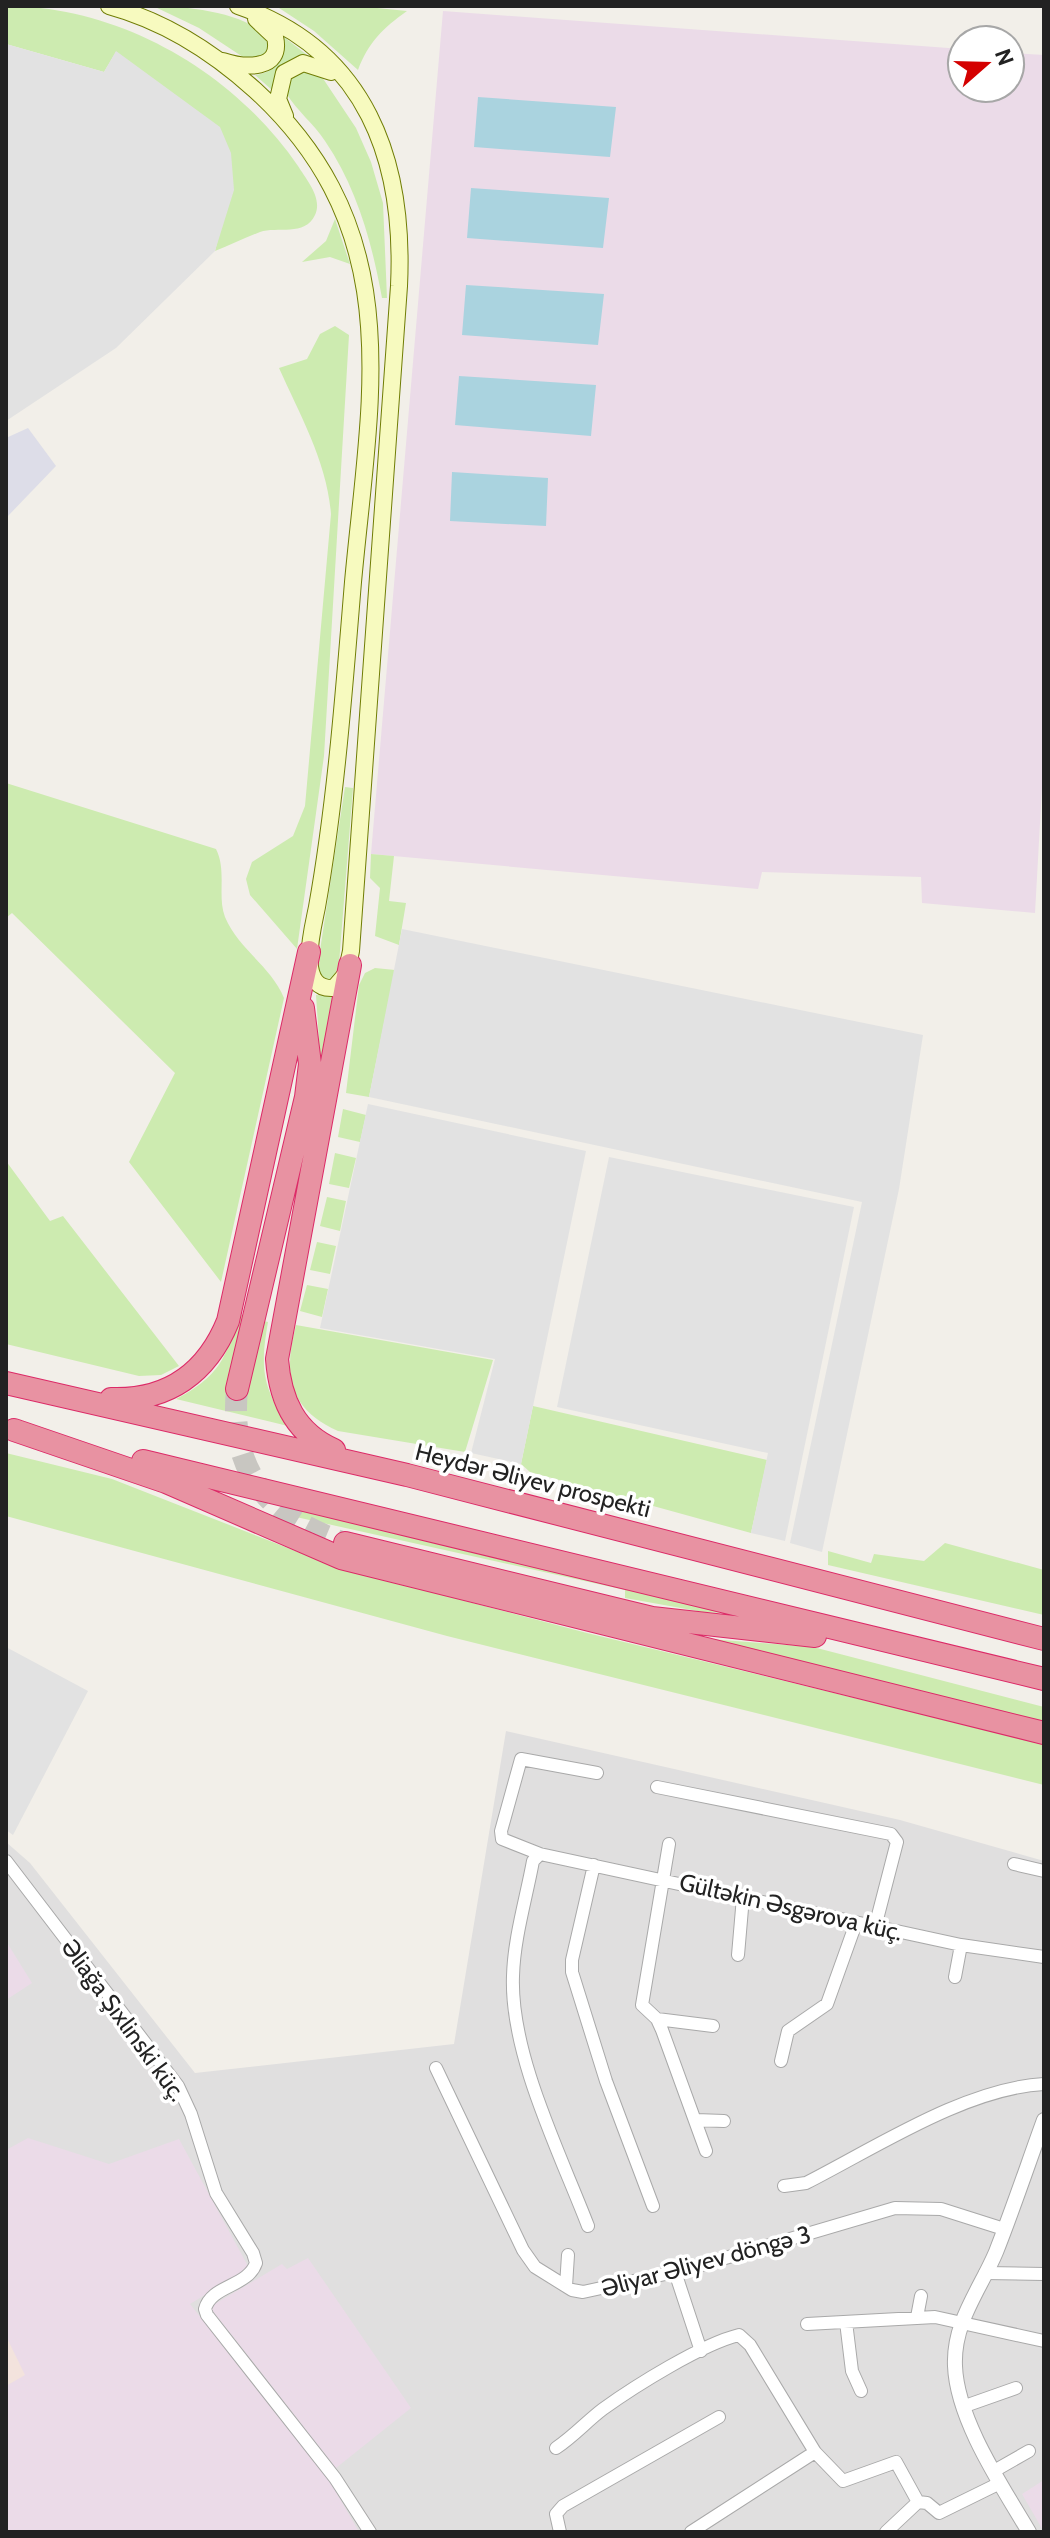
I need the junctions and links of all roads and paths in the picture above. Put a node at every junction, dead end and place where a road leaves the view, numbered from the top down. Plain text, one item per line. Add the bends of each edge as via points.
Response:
1 (109, 6) edge
2 (238, 6) edge
3 (217, 59) junction
4 (348, 85) junction
5 (295, 132) junction
6 (309, 952) junction
7 (350, 965) junction
8 (301, 995) junction
9 (6, 1383) edge
10 (237, 1389) tunnel mouth
11 (33, 1390) junction
12 (10, 1429) edge
13 (407, 1475) junction
14 (345, 1543) tunnel mouth
15 (1044, 1639) edge
16 (936, 1653) junction
17 (1044, 1679) edge
18 (1044, 1693) edge
19 (1044, 1733) edge
20 (597, 1773) dead end
21 (657, 1787) dead end
22 (669, 1844) dead end
23 (540, 1854) junction
24 (6, 1861) edge
25 (1014, 1864) dead end
26 (594, 1865) junction
27 (1044, 1871) edge
28 (662, 1879) junction
29 (743, 1897) junction
30 (856, 1923) junction
31 (875, 1927) junction
32 (961, 1945) junction
33 (738, 1955) dead end
34 (1044, 1957) edge
35 (955, 1977) dead end
36 (657, 2019) junction
37 (713, 2026) dead end
38 (781, 2061) dead end
39 (436, 2068) dead end
40 (1044, 2084) edge
41 (696, 2120) junction
42 (1044, 2120) edge
43 (724, 2121) dead end
44 (706, 2151) dead end
45 (784, 2186) dead end
46 (653, 2206) dead end
47 (588, 2226) dead end
48 (1004, 2229) junction
49 (568, 2255) dead end
50 (675, 2272) junction
51 (985, 2273) junction
52 (1044, 2274) edge
53 (566, 2286) junction
54 (921, 2296) dead end
55 (917, 2317) junction
56 (846, 2322) junction
57 (961, 2322) junction
58 (807, 2324) dead end
59 (1044, 2341) edge
60 (701, 2351) junction
61 (1016, 2388) dead end
62 (861, 2391) dead end
63 (965, 2406) junction
64 (719, 2417) dead end
65 (556, 2448) dead end
66 (1029, 2451) dead end
67 (815, 2452) junction
68 (997, 2477) junction
69 (918, 2502) junction
70 (370, 2532) edge
71 (560, 2532) edge
72 (691, 2532) edge
73 (886, 2532) edge
74 (1029, 2532) edge

1 - 3 main road via 152,21
2 - 3 main road via 270,30 275,52 253,67
2 - 4 main road via 301,37
3 - 5 main road
4 - 5 main road via 314,63 284,73 278,99
4 - 7 main road via 387,153 401,247
5 - 6 main road via 349,222 370,310 362,481 337,767
6 - 7 main road via 313,977 322,987 338,986
6 - 8 highway
7 - 13 highway via 281,1321 278,1377 287,1407 311,1437
8 - 10 highway via 309,1078
8 - 11 highway via 219,1344 179,1386 138,1398
9 - 11 highway, Heydər Əliyev prospekti
11 - 13 highway, Heydər Əliyev prospekti
12 - 16 highway
12 - 19 highway via 166,1482 341,1558
13 - 15 highway, Heydər Əliyev prospekti
14 - 16 highway via 652,1618
16 - 17 highway
16 - 18 highway
20 - 23 street, Gültəkin Əsgərova küç. via 526,1757 518,1762 501,1835
21 - 31 street via 891,1834 897,1842
22 - 28 street
23 - 26 street, Gültəkin Əsgərova küç.
23 - 47 street via 533,1861 515,1951 516,2029
24 - 70 street, Əliağa Şıxlinski küç. via 183,2095 216,2193 256,2263 248,2276 207,2302 207,2315 335,2478
25 - 27 street
26 - 28 street, Gültəkin Əsgərova küç.
26 - 46 street via 572,1972
28 - 29 street, Gültəkin Əsgərova küç.
28 - 36 street via 641,1996 646,2011
29 - 30 street, Gültəkin Əsgərova küç.
29 - 33 street
30 - 31 street, Gültəkin Əsgərova küç.
30 - 38 street via 827,2004 788,2031
31 - 32 street, Gültəkin Əsgərova küç.
32 - 34 street, Gültəkin Əsgərova küç.
32 - 35 street
36 - 37 street
36 - 41 street
39 - 53 street, Əliyar Əliyev döngə 3 via 523,2250 535,2267
40 - 45 street via 964,2105 806,2183
41 - 43 street
41 - 44 street
42 - 48 street
48 - 50 street, Əliyar Əliyev döngə 3 via 941,2209 895,2208
48 - 51 street
49 - 53 street
50 - 53 street, Əliyar Əliyev döngə 3 via 597,2291
50 - 60 street
51 - 52 street
51 - 57 street
54 - 55 street
55 - 56 street
55 - 57 street
56 - 58 street
56 - 62 street via 852,2371
57 - 59 street
57 - 63 street via 955,2369
60 - 65 street via 606,2407
60 - 67 street via 732,2336 745,2337
61 - 63 street
63 - 68 street
64 - 71 street via 563,2506 556,2514
66 - 68 street
67 - 69 street via 843,2481 896,2462
67 - 72 street
68 - 69 street via 944,2512
68 - 74 street
69 - 73 street

